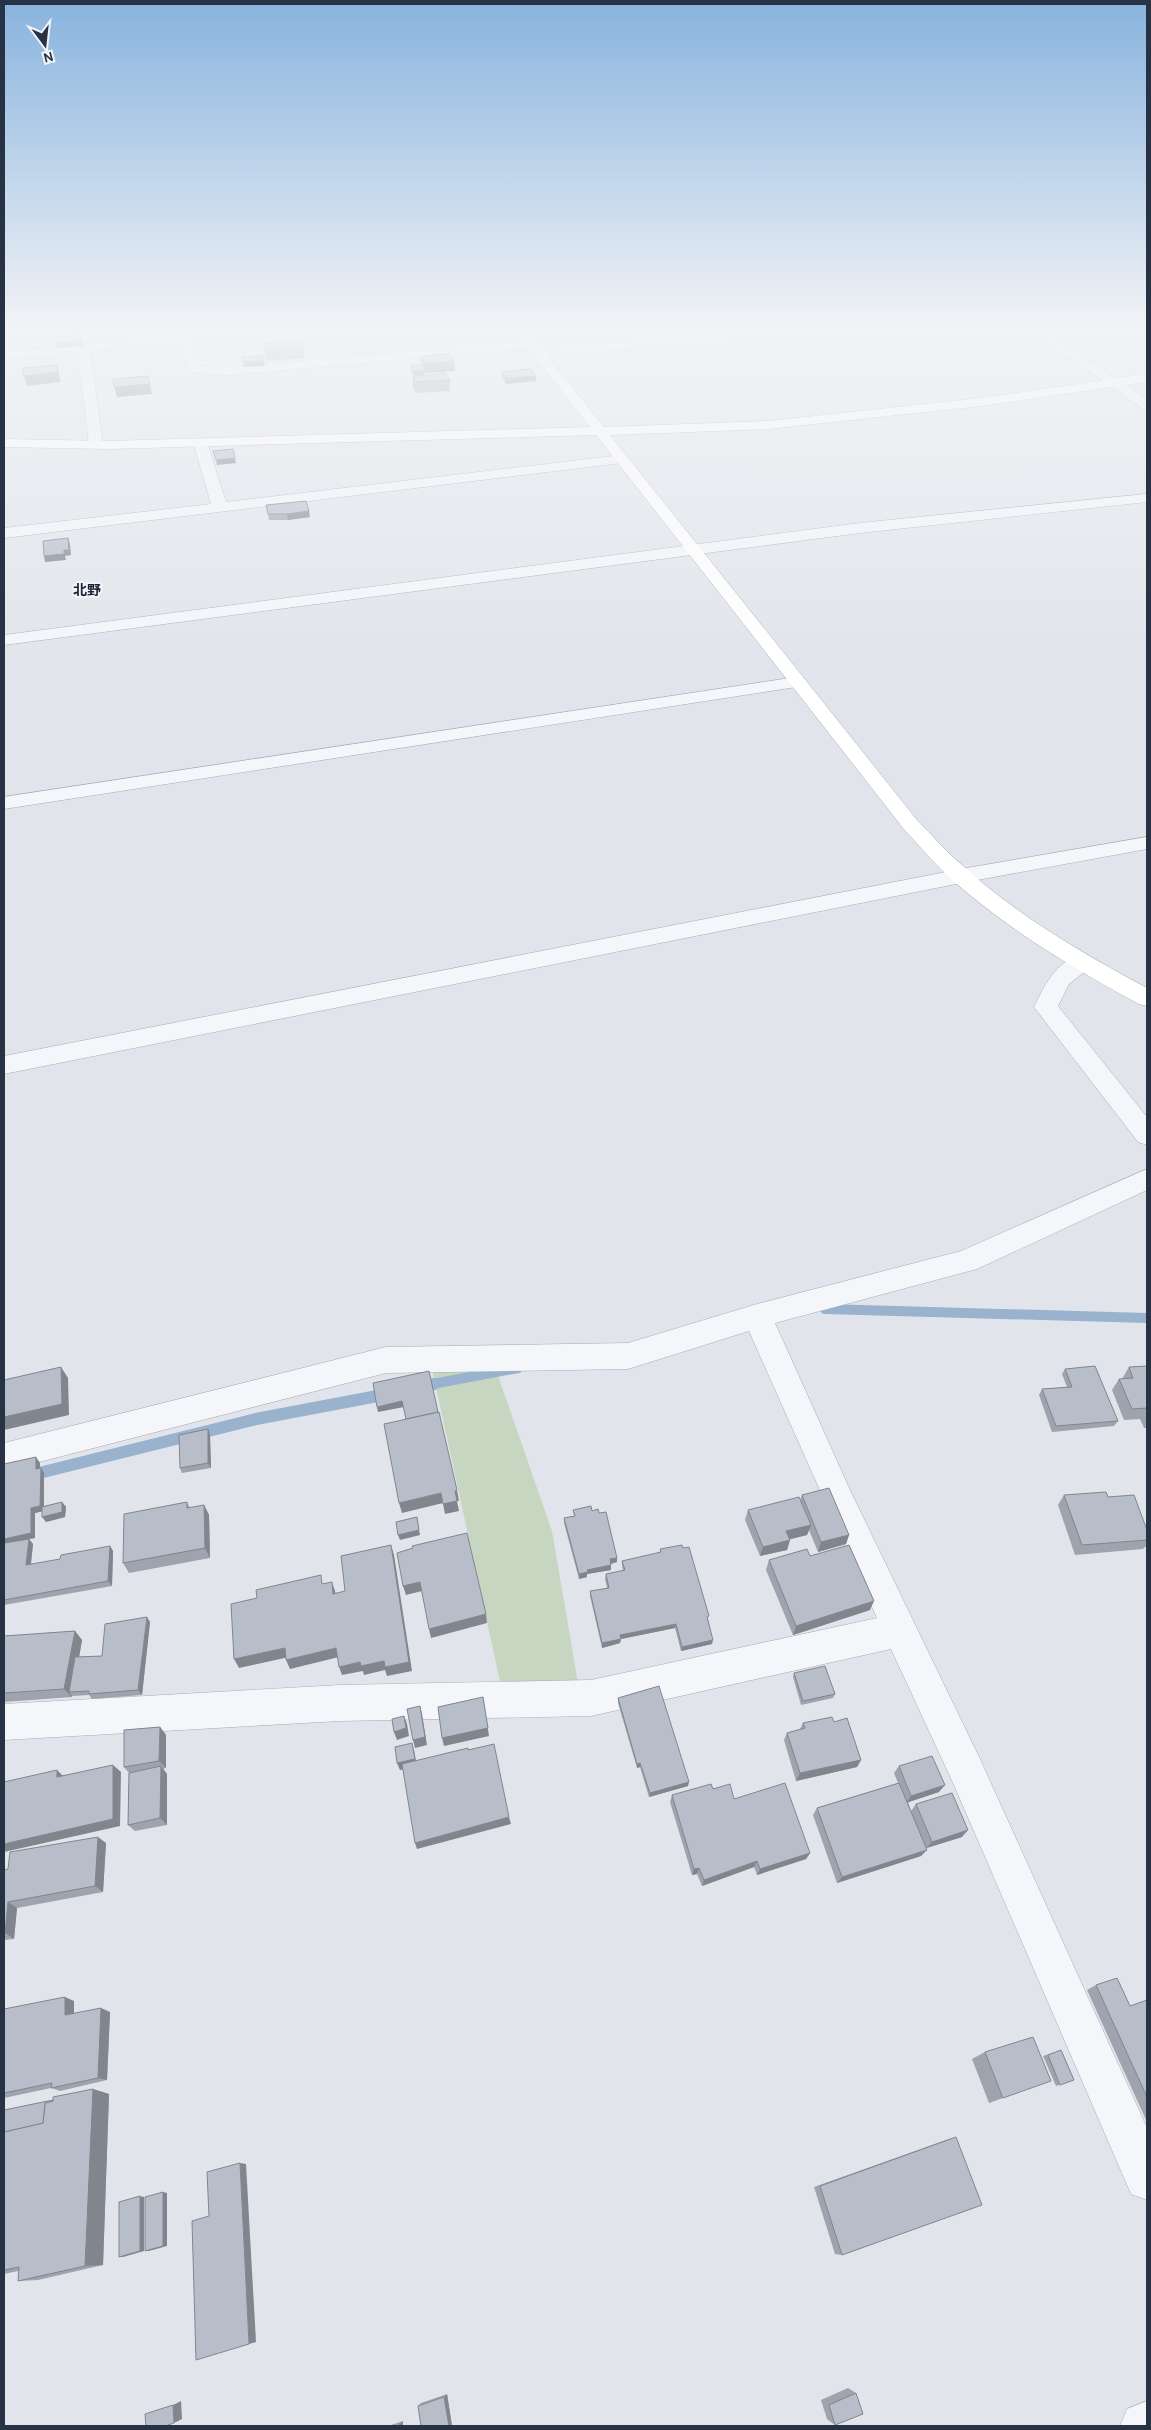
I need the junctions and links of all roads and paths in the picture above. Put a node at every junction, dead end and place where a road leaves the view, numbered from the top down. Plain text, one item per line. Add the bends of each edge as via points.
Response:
1 (95, 439) edge
2 (295, 439) edge
3 (607, 439) edge
4 (200, 442) junction
5 (4, 443) edge
6 (96, 444) junction
7 (622, 459) junction
8 (1147, 498) edge
9 (220, 507) junction
10 (4, 533) edge
11 (692, 549) junction
12 (4, 640) edge
13 (797, 682) junction
14 (4, 803) edge
15 (1147, 842) edge
16 (960, 876) junction
17 (1081, 963) junction
18 (1147, 998) edge
19 (4, 1065) edge
20 (1147, 1135) edge
21 (1147, 1179) edge
22 (757, 1316) junction
23 (4, 1457) edge
24 (899, 1630) junction
25 (4, 1722) edge
26 (1147, 2178) edge
27 (1147, 2425) edge
28 (1144, 2426) edge

1 - 6 street
2 - 4 street
3 - 7 street
4 - 6 street
4 - 9 street
5 - 6 street
7 - 9 street
7 - 11 street
8 - 11 street
9 - 10 street
11 - 12 street
11 - 13 street
13 - 14 street
13 - 16 street via 910,824
15 - 16 street
16 - 17 street via 1027,928
16 - 19 street
17 - 18 street
17 - 20 street via 1060,979 1046,1007
21 - 22 street via 967,1261
22 - 23 street via 628,1356 386,1360
22 - 24 street
24 - 25 street via 591,1698 340,1703
24 - 26 street via 967,1772
27 - 28 street

